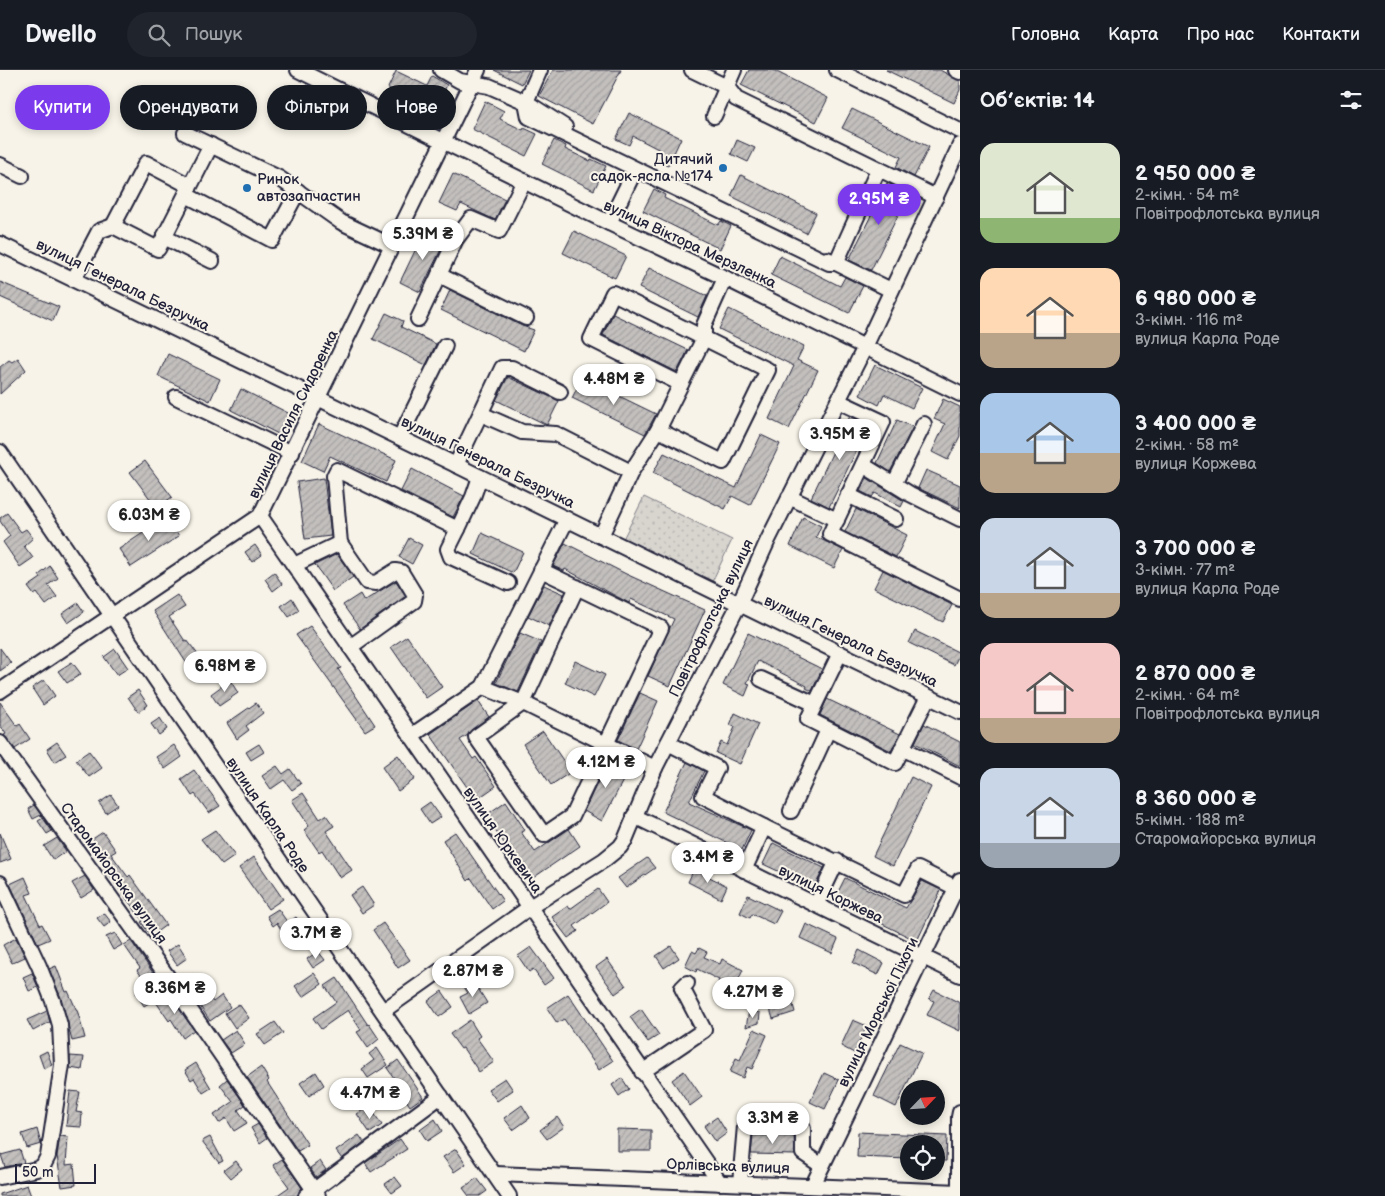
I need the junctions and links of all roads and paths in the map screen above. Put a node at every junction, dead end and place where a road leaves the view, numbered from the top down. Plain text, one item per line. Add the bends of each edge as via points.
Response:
1 (298, 70) edge
2 (441, 70) edge
3 (540, 70) edge
4 (692, 70) edge
5 (734, 70) edge
6 (956, 70) edge
7 (843, 71) edge
8 (960, 72) edge
9 (314, 73) edge
10 (475, 76) edge
11 (727, 88) junction
12 (526, 102) junction
13 (714, 116) dead end
14 (960, 131) edge
15 (185, 133) dead end
16 (443, 140) junction
17 (211, 145) junction
18 (960, 145) edge
19 (0, 165) edge
20 (635, 170) junction
21 (878, 170) junction
22 (22, 176) dead end
23 (524, 180) junction
24 (188, 190) junction
25 (298, 191) junction
26 (936, 197) junction
27 (609, 224) junction
28 (113, 226) junction
29 (164, 237) junction
30 (0, 244) edge
31 (392, 246) junction
32 (212, 261) dead end
33 (836, 263) junction
34 (439, 275) junction
35 (725, 278) junction
36 (74, 279) junction
37 (891, 290) junction
38 (526, 318) dead end
39 (418, 319) dead end
40 (704, 338) junction
41 (446, 346) dead end
42 (865, 346) junction
43 (681, 384) junction
44 (560, 392) dead end
45 (960, 394) edge
46 (176, 398) dead end
47 (320, 398) junction
48 (838, 401) junction
49 (481, 414) junction
50 (924, 424) dead end
51 (658, 430) junction
52 (400, 437) junction
53 (0, 452) edge
54 (292, 453) junction
55 (456, 464) junction
56 (863, 465) junction
57 (632, 472) junction
58 (480, 477) junction
59 (894, 484) junction
60 (848, 495) junction
61 (789, 497) junction
62 (260, 516) junction
63 (567, 519) junction
64 (896, 519) dead end
65 (960, 519) edge
66 (837, 520) junction
67 (458, 529) junction
68 (602, 536) junction
69 (340, 543) junction
70 (294, 565) junction
71 (541, 570) junction
72 (508, 583) dead end
73 (578, 587) junction
74 (960, 599) edge
75 (739, 604) junction
76 (112, 616) junction
77 (350, 646) junction
78 (840, 653) junction
79 (761, 679) dead end
80 (483, 687) junction
81 (0, 691) edge
82 (928, 697) junction
83 (523, 703) junction
84 (815, 704) junction
85 (960, 712) edge
86 (828, 730) junction
87 (411, 736) junction
88 (668, 743) junction
89 (0, 744) edge
90 (606, 744) junction
91 (902, 748) junction
92 (655, 768) junction
93 (960, 777) edge
94 (791, 811) dead end
95 (634, 816) junction
96 (764, 827) junction
97 (838, 861) junction
98 (744, 870) junction
99 (0, 883) edge
100 (958, 884) edge
101 (816, 905) junction
102 (530, 907) junction
103 (922, 957) junction
104 (960, 975) edge
105 (686, 983) dead end
106 (383, 1011) junction
107 (642, 1072) junction
108 (440, 1096) junction
109 (960, 1112) edge
110 (822, 1166) junction
111 (495, 1174) junction
112 (0, 1177) edge
113 (720, 1183) junction
114 (740, 1183) junction
115 (813, 1185) junction
116 (959, 1192) edge
117 (313, 1194) edge
118 (509, 1196) edge

1 - 9 street, вулиця Віктора Мерзленка
2 - 10 street via 460,81
3 - 12 street
4 - 11 street
5 - 11 street
6 - 8 street
7 - 14 street
9 - 16 street, вулиця Віктора Мерзленка
10 - 12 street via 489,86
10 - 16 street, вулиця Василя Сидоренка
11 - 13 street
11 - 21 street via 736,99
12 - 20 street via 529,117
15 - 17 street
16 - 23 street, вулиця Віктора Мерзленка
16 - 31 street, вулиця Василя Сидоренка
17 - 24 street
17 - 25 street via 279,178
18 - 26 street, Повітрофлотська вулиця
19 - 22 street
20 - 27 street
20 - 33 street via 829,263
21 - 26 street
21 - 33 street
23 - 27 street, вулиця Віктора Мерзленка
23 - 34 street via 499,231 471,219 456,239
24 - 25 street via 272,240
24 - 28 street via 146,163
24 - 29 street
25 - 31 street via 341,222
26 - 37 street, Повітрофлотська вулиця
27 - 35 street, вулиця Віктора Мерзленка
28 - 29 street via 158,249
28 - 36 street via 99,231
29 - 32 street
30 - 36 street, вулиця Генерала Безручка
31 - 47 street, вулиця Василя Сидоренка
33 - 37 street
34 - 38 street
34 - 39 street
35 - 40 street via 704,325
35 - 42 street, вулиця Віктора Мерзленка
36 - 47 street, вулиця Генерала Безручка
37 - 42 street, Повітрофлотська вулиця
40 - 43 street
40 - 43 street via 614,293 591,339
40 - 51 street via 768,370 722,462
41 - 52 street
42 - 45 street, вулиця Віктора Мерзленка
42 - 48 street, Повітрофлотська вулиця
43 - 51 street
44 - 49 street via 512,368 502,368
46 - 54 street
47 - 52 street, вулиця Генерала Безручка
47 - 54 street, вулиця Василя Сидоренка
48 - 56 street via 883,422
48 - 61 street, Повітрофлотська вулиця
49 - 55 street
49 - 57 street via 522,432 556,434
50 - 59 street
51 - 57 street
52 - 55 street, вулиця Генерала Безручка
53 - 76 street, вулиця Карла Роде
54 - 62 street, вулиця Василя Сидоренка
55 - 58 street, вулиця Генерала Безручка
56 - 59 street
56 - 60 street
57 - 68 street
58 - 63 street, вулиця Генерала Безручка
58 - 67 street
59 - 65 street
60 - 64 street
60 - 66 street
61 - 66 street
61 - 75 street, Повітрофлотська вулиця
62 - 70 street, вулиця Юркевича
62 - 76 street, вулиця Василя Сидоренка
63 - 68 street, вулиця Генерала Безручка
63 - 71 street
66 - 74 street via 830,534
67 - 69 street via 337,470 334,476
67 - 72 street via 448,549 451,557
68 - 75 street, вулиця Генерала Безручка
69 - 70 street
69 - 77 street via 366,582 376,583 395,571 401,572 415,595 414,602
70 - 77 street, вулиця Юркевича
71 - 73 street
71 - 80 street
73 - 83 street
73 - 90 street via 661,628
75 - 78 street, вулиця Генерала Безручка
75 - 88 street, Повітрофлотська вулиця
76 - 81 street, вулиця Василя Сидоренка
76 - 106 street, вулиця Карла Роде
77 - 87 street, вулиця Юркевича
78 - 82 street, вулиця Генерала Безручка
78 - 84 street
79 - 84 street
80 - 83 street
80 - 87 street
82 - 85 street, вулиця Генерала Безручка
82 - 91 street
83 - 90 street
83 - 90 street via 476,737 544,835 572,816
84 - 86 street via 808,719
86 - 91 street via 895,763
86 - 94 street
87 - 102 street, вулиця Юркевича
88 - 92 street, Повітрофлотська вулиця
88 - 96 street via 717,768 703,796
89 - 117 street, Старомайорська вулиця via 167,976
90 - 92 street
91 - 93 street
92 - 95 street, Повітрофлотська вулиця
95 - 98 street, вулиця Коржева
95 - 102 street, Повітрофлотська вулиця via 620,848
96 - 97 street
96 - 98 street
97 - 100 street via 904,895 918,869
97 - 101 street
98 - 101 street, вулиця Коржева
99 - 112 street via 53,1001 60,1025 62,1065 48,1156 37,1169
100 - 103 street, вулиця Морської Піхоти
101 - 103 street, вулиця Коржева
102 - 106 street, Повітрофлотська вулиця
102 - 107 street, вулиця Юркевича
103 - 104 street, вулиця Коржева
103 - 110 street, вулиця Морської Піхоти
105 - 107 street via 682,988 704,1030
106 - 108 street, вулиця Карла Роде
107 - 113 street, вулиця Юркевича
108 - 111 street, вулиця Карла Роде
108 - 117 street
109 - 116 street
110 - 114 street via 803,1153 803,1130 776,1115 745,1126
110 - 115 street, вулиця Морської Піхоти
111 - 113 street, Орлівська вулиця
111 - 118 street, вулиця Карла Роде
113 - 114 street, Орлівська вулиця
114 - 115 street, Орлівська вулиця
115 - 116 street, Орлівська вулиця

